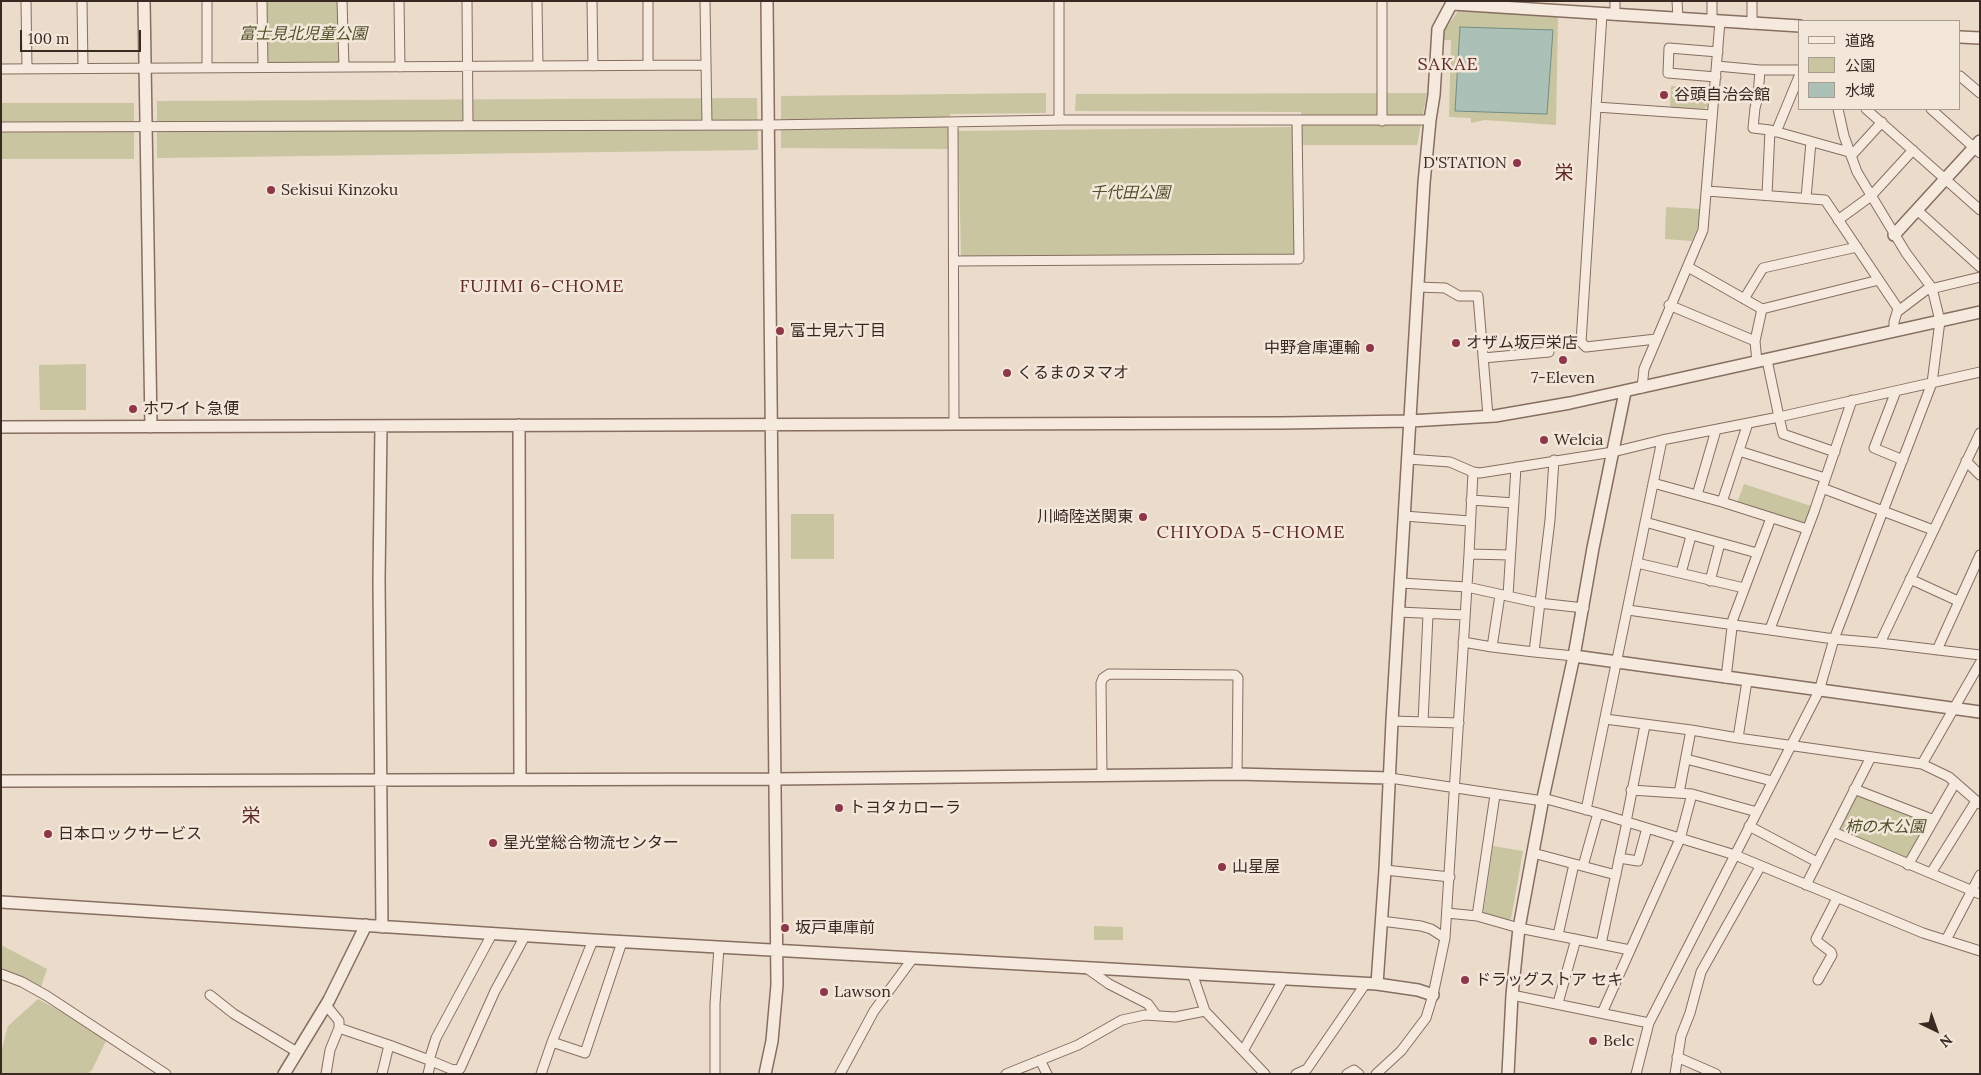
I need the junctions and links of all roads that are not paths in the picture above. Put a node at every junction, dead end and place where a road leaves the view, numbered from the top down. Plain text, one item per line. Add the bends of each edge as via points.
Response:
1 (26, 1) edge
2 (82, 1) edge
3 (144, 1) edge
4 (207, 1) edge
5 (262, 1) edge
6 (342, 1) edge
7 (399, 1) edge
8 (467, 1) edge
9 (538, 1) edge
10 (592, 1) edge
11 (648, 1) edge
12 (705, 1) edge
13 (767, 1) edge
14 (1059, 1) edge
15 (1382, 1) edge
16 (1615, 1) edge
17 (1677, 1) edge
18 (1712, 1) edge
19 (1752, 1) edge
20 (1453, 2) edge
21 (1602, 14) junction
22 (1615, 15) junction
23 (1678, 18) junction
24 (1716, 21) junction
25 (1752, 24) junction
26 (1798, 26) edge
27 (1961, 37) edge
28 (1980, 38) edge
29 (1718, 52) junction
30 (648, 65) junction
31 (400, 66) junction
32 (468, 66) junction
33 (538, 66) junction
34 (593, 66) junction
35 (705, 66) junction
36 (1717, 66) junction
37 (263, 67) junction
38 (344, 67) junction
39 (83, 68) junction
40 (145, 68) junction
41 (207, 68) junction
42 (1, 69) edge
43 (28, 69) junction
44 (1760, 70) junction
45 (1798, 70) edge
46 (1716, 77) junction
47 (1961, 77) edge
48 (1798, 78) edge
49 (1980, 93) edge
50 (1596, 107) junction
51 (1838, 110) edge
52 (1867, 110) edge
53 (1932, 110) edge
54 (1712, 115) junction
55 (1059, 120) junction
56 (1430, 120) junction
57 (1382, 121) junction
58 (954, 122) junction
59 (1297, 122) junction
60 (1882, 122) junction
61 (146, 125) junction
62 (468, 125) junction
63 (707, 125) junction
64 (768, 125) junction
65 (1, 127) edge
66 (1773, 131) junction
67 (1811, 142) junction
68 (1978, 147) edge
69 (1913, 150) junction
70 (1850, 154) junction
71 (1945, 179) junction
72 (1707, 191) junction
73 (1767, 195) junction
74 (1871, 196) junction
75 (1806, 198) junction
76 (1917, 210) junction
77 (1980, 210) edge
78 (1838, 220) junction
79 (1894, 235) junction
80 (1857, 247) junction
81 (954, 262) junction
82 (1688, 267) junction
83 (1980, 267) edge
84 (1980, 277) edge
85 (1879, 280) junction
86 (1418, 287) junction
87 (1932, 288) junction
88 (1744, 299) junction
89 (1670, 305) junction
90 (1762, 309) junction
91 (1899, 310) junction
92 (1980, 312) edge
93 (1940, 321) junction
94 (1894, 332) junction
95 (1656, 339) junction
96 (1755, 341) junction
97 (1550, 352) dead end
98 (1483, 358) junction
99 (1762, 361) junction
100 (1979, 375) edge
101 (1932, 383) junction
102 (1642, 388) junction
103 (1896, 391) junction
104 (1626, 392) junction
105 (1852, 400) junction
106 (1488, 416) junction
107 (1779, 417) junction
108 (1410, 421) junction
109 (1748, 423) junction
110 (772, 424) junction
111 (954, 424) junction
112 (519, 425) junction
113 (381, 426) junction
114 (1, 427) edge
115 (151, 427) junction
116 (1716, 430) junction
117 (1980, 433) edge
118 (1662, 440) junction
119 (1739, 451) junction
120 (1613, 452) junction
121 (1835, 452) junction
122 (1408, 459) junction
123 (1554, 460) junction
124 (1903, 460) junction
125 (1966, 461) junction
126 (1516, 467) junction
127 (1473, 472) junction
128 (1980, 475) edge
129 (1825, 478) junction
130 (1653, 483) junction
131 (1822, 488) junction
132 (1697, 495) junction
133 (1471, 500) junction
134 (1722, 502) junction
135 (1514, 503) junction
136 (1883, 511) junction
137 (1404, 516) junction
138 (1771, 518) junction
139 (1470, 521) junction
140 (1645, 522) junction
141 (1807, 530) junction
142 (1933, 530) junction
143 (1691, 536) junction
144 (1720, 544) junction
145 (1757, 553) junction
146 (1469, 554) junction
147 (1510, 555) junction
148 (1980, 555) edge
149 (1637, 563) junction
150 (1681, 573) junction
151 (1910, 579) junction
152 (1710, 581) junction
153 (1401, 583) junction
154 (1467, 587) junction
155 (1744, 588) junction
156 (1504, 595) junction
157 (1958, 601) junction
158 (1540, 603) junction
159 (1584, 608) junction
160 (1628, 610) junction
161 (1399, 612) junction
162 (1428, 615) junction
163 (1464, 615) junction
164 (1733, 625) junction
165 (1770, 629) junction
166 (1834, 639) junction
167 (1463, 642) junction
168 (1880, 643) junction
169 (1492, 647) junction
170 (1937, 650) junction
171 (1534, 652) junction
172 (1574, 656) junction
173 (1980, 656) edge
174 (1617, 662) junction
175 (1980, 662) edge
176 (1726, 678) junction
177 (1747, 681) junction
178 (1819, 691) junction
179 (1953, 709) junction
180 (1980, 712) edge
181 (1605, 718) junction
182 (1392, 721) junction
183 (1423, 722) junction
184 (1459, 723) junction
185 (1645, 725) junction
186 (1691, 730) junction
187 (1738, 738) junction
188 (1790, 745) junction
189 (1871, 757) junction
190 (1686, 759) junction
191 (1922, 764) junction
192 (1237, 774) junction
193 (1102, 776) junction
194 (1390, 778) junction
195 (520, 779) junction
196 (775, 779) junction
197 (382, 780) junction
198 (1, 781) edge
199 (1772, 782) junction
200 (1955, 783) junction
201 (1454, 788) junction
202 (1854, 789) junction
203 (1631, 790) junction
204 (1679, 794) junction
205 (1692, 794) junction
206 (1496, 795) junction
207 (1543, 800) junction
208 (1978, 803) edge
209 (1586, 810) junction
210 (1757, 812) junction
211 (1598, 813) junction
212 (1934, 820) junction
213 (1627, 822) junction
214 (1749, 826) junction
215 (1647, 828) junction
216 (1833, 832) junction
217 (1680, 839) junction
218 (1533, 853) junction
219 (1735, 855) junction
220 (1620, 858) junction
221 (1817, 862) junction
222 (1579, 865) junction
223 (1908, 865) junction
224 (1760, 866) junction
225 (1385, 870) junction
226 (1931, 874) junction
227 (1616, 875) junction
228 (1980, 876) edge
229 (1450, 877) junction
230 (1806, 885) junction
231 (1976, 892) edge
232 (1838, 898) junction
233 (1, 902) edge
234 (1447, 913) junction
235 (1477, 916) junction
236 (1382, 921) junction
237 (366, 925) junction
238 (382, 927) junction
239 (1519, 928) junction
240 (492, 934) junction
241 (1558, 935) junction
242 (525, 936) junction
243 (1446, 938) junction
244 (1576, 939) junction
245 (593, 940) junction
246 (1946, 940) junction
247 (622, 942) junction
248 (1601, 944) junction
249 (719, 947) junction
250 (777, 950) junction
251 (1630, 950) junction
252 (1980, 951) edge
253 (914, 958) junction
254 (1084, 966) junction
255 (1192, 973) junction
256 (1, 974) edge
257 (1284, 978) junction
258 (1818, 980) dead end
259 (1371, 984) junction
260 (210, 995) dead end
261 (1433, 995) junction
262 (1512, 995) junction
263 (1558, 1003) junction
264 (326, 1005) junction
265 (1205, 1011) junction
266 (1602, 1013) junction
267 (1156, 1015) junction
268 (1649, 1023) junction
269 (339, 1028) junction
270 (552, 1042) junction
271 (389, 1045) junction
272 (1243, 1051) junction
273 (297, 1052) junction
274 (1677, 1057) junction
275 (430, 1060) junction
276 (1040, 1060) junction
277 (166, 1074) edge
278 (284, 1074) edge
279 (326, 1074) edge
280 (382, 1074) edge
281 (428, 1074) edge
282 (541, 1074) edge
283 (715, 1074) edge
284 (765, 1074) edge
285 (840, 1074) edge
286 (1006, 1074) edge
287 (1047, 1074) edge
288 (1265, 1074) edge
289 (1296, 1074) edge
290 (1346, 1074) edge
291 (1359, 1074) edge
292 (1376, 1074) edge
293 (1508, 1074) edge
294 (1636, 1074) edge
295 (1675, 1074) edge
296 (1716, 1074) edge

1 - 43 street
2 - 39 street
3 - 40 street
4 - 41 street
5 - 37 street
6 - 38 street
7 - 31 street
8 - 32 street
9 - 33 street
10 - 34 street
11 - 30 street
12 - 35 street
13 - 64 street
14 - 55 street
15 - 57 street
16 - 22 street
17 - 23 street
18 - 24 street
19 - 25 street
20 - 21 street
20 - 56 street via 1438,29
21 - 22 street
21 - 50 street
22 - 23 street
23 - 24 street
24 - 25 street
24 - 29 street
25 - 26 street
27 - 28 street
29 - 36 street
29 - 46 street via 1669,48 1668,73
30 - 34 street
30 - 35 street
31 - 32 street
31 - 38 street
32 - 33 street
32 - 62 street
33 - 34 street
35 - 63 street
36 - 44 street
36 - 46 street
37 - 38 street
37 - 41 street
39 - 40 street
39 - 43 street
40 - 41 street
40 - 61 street
42 - 43 street
44 - 45 street
44 - 66 street via 1753,128
46 - 54 street
47 - 49 street
48 - 66 street
50 - 54 street
50 - 95 street via 1581,342 1586,347
51 - 70 street
52 - 60 street
53 - 68 street
54 - 72 street
55 - 58 street
55 - 59 street
56 - 57 street
56 - 86 street
57 - 59 street
58 - 64 street
58 - 81 street
59 - 81 street via 1299,259
60 - 69 street
60 - 70 street
61 - 62 street
61 - 65 street
61 - 115 street
62 - 63 street
63 - 64 street
64 - 110 street
66 - 67 street
66 - 73 street
67 - 70 street
67 - 75 street
68 - 71 street
69 - 71 street
69 - 74 street
70 - 74 street
71 - 76 street
71 - 77 street
72 - 73 street
72 - 82 street via 1703,230
73 - 75 street
74 - 78 street
74 - 79 street
75 - 78 street via 1825,200
76 - 79 street
76 - 83 street
78 - 80 street
79 - 87 street
80 - 85 street
80 - 88 street via 1763,268
81 - 111 street
82 - 88 street
82 - 89 street
84 - 87 street
85 - 90 street
85 - 91 street
86 - 98 street via 1445,288 1459,296 1478,296
86 - 108 street
87 - 91 street
87 - 93 street
88 - 90 street
89 - 95 street
89 - 96 street
90 - 96 street
91 - 94 street
92 - 93 street
93 - 94 street
93 - 101 street
94 - 99 street
95 - 102 street via 1644,369
96 - 99 street
97 - 98 street
98 - 106 street
99 - 102 street
99 - 107 street
100 - 101 street
101 - 103 street
101 - 124 street
102 - 104 street
103 - 105 street
103 - 124 street via 1874,448
104 - 106 street
104 - 120 street
105 - 107 street
105 - 121 street
106 - 108 street
107 - 109 street
107 - 121 street via 1783,434
108 - 111 street
108 - 122 street
109 - 116 street
109 - 119 street
110 - 111 street
110 - 112 street
110 - 196 street
112 - 113 street
112 - 195 street
113 - 115 street
113 - 197 street
114 - 115 street
116 - 118 street
116 - 132 street
117 - 125 street
118 - 120 street
118 - 130 street
119 - 129 street
119 - 134 street
120 - 123 street
120 - 159 street
121 - 129 street
122 - 127 street via 1450,462
122 - 137 street
123 - 126 street
123 - 158 street
124 - 136 street
125 - 128 street
125 - 142 street
126 - 127 street
126 - 135 street
127 - 133 street
129 - 131 street
130 - 132 street
130 - 140 street
131 - 136 street
131 - 141 street
132 - 134 street
133 - 135 street
133 - 139 street
134 - 138 street
135 - 147 street
136 - 142 street
136 - 166 street
137 - 139 street
137 - 153 street
138 - 141 street
138 - 145 street
139 - 146 street
140 - 143 street
140 - 149 street
141 - 165 street
142 - 151 street
143 - 144 street
143 - 150 street
144 - 145 street
144 - 152 street
145 - 155 street
146 - 147 street
146 - 154 street
147 - 156 street
148 - 157 street
149 - 150 street
149 - 160 street
150 - 152 street
151 - 157 street
151 - 168 street
152 - 155 street
153 - 154 street
153 - 161 street
154 - 156 street
154 - 163 street
155 - 164 street
156 - 158 street
156 - 169 street
157 - 170 street
158 - 159 street
158 - 171 street
159 - 172 street
160 - 164 street
160 - 174 street
161 - 162 street
161 - 182 street
162 - 163 street
162 - 183 street
163 - 167 street
164 - 165 street
164 - 176 street
165 - 166 street
166 - 168 street
166 - 178 street
167 - 169 street
167 - 184 street
168 - 170 street
169 - 171 street
170 - 173 street
171 - 172 street
172 - 174 street
172 - 207 street
174 - 176 street
174 - 181 street
175 - 179 street
176 - 177 street
177 - 178 street
177 - 187 street
178 - 179 street
178 - 188 street
179 - 180 street
179 - 191 street
181 - 185 street
181 - 209 street
182 - 183 street
182 - 194 street
183 - 184 street
184 - 201 street
185 - 186 street
185 - 203 street
186 - 187 street
186 - 190 street
187 - 188 street
188 - 189 street
188 - 199 street
189 - 191 street
189 - 202 street
190 - 199 street
190 - 204 street
191 - 200 street via 1940,771
192 - 193 street
192 - 193 street via 1238,678 1235,675 1109,674 1101,683
192 - 194 street
193 - 196 street
194 - 201 street
194 - 225 street
195 - 196 street
195 - 197 street
196 - 250 street
197 - 198 street
197 - 238 street
199 - 210 street
200 - 208 street
200 - 212 street
201 - 206 street
201 - 229 street
202 - 212 street
202 - 216 street
203 - 204 street
203 - 213 street
204 - 205 street
205 - 210 street
205 - 217 street
206 - 207 street
206 - 235 street
207 - 209 street
207 - 218 street
208 - 226 street
209 - 211 street
210 - 214 street
211 - 213 street
211 - 222 street
212 - 223 street
213 - 215 street
213 - 220 street
214 - 219 street
214 - 221 street
215 - 217 street
215 - 220 street via 1638,861
216 - 221 street
216 - 223 street
217 - 219 street
217 - 251 street
218 - 222 street
218 - 239 street
219 - 224 street
219 - 268 street
220 - 227 street
221 - 230 street
222 - 227 street
222 - 241 street
223 - 226 street
224 - 230 street
224 - 274 street via 1701,972
225 - 229 street
225 - 236 street
226 - 231 street
227 - 248 street
228 - 231 street
229 - 234 street
230 - 232 street
231 - 246 street
232 - 246 street
232 - 258 street via 1816,939 1832,955
233 - 237 street
234 - 235 street
234 - 243 street
235 - 239 street
236 - 243 street via 1421,926
236 - 259 street
237 - 238 street
237 - 264 street
238 - 240 street
239 - 241 street
239 - 262 street
240 - 242 street
240 - 275 street via 436,1038
241 - 244 street
242 - 245 street
242 - 275 street via 495,991 460,1068 453,1070
243 - 261 street
244 - 248 street
244 - 263 street
245 - 247 street
245 - 270 street
246 - 252 street
247 - 249 street
247 - 270 street via 585,1053
248 - 251 street
249 - 250 street
249 - 283 street
250 - 253 street
250 - 284 street via 775,1017
251 - 266 street
253 - 254 street
253 - 285 street via 874,1011
254 - 255 street
254 - 267 street via 1109,984 1148,1004
255 - 257 street
255 - 265 street
256 - 277 street via 47,996
257 - 259 street
257 - 272 street
259 - 261 street
259 - 289 street via 1306,1069
260 - 273 street via 234,1014
261 - 292 street via 1426,1018 1412,1038
262 - 263 street
262 - 293 street
263 - 266 street
264 - 269 street via 339,1021
264 - 273 street
265 - 267 street via 1175,1017
265 - 272 street
266 - 268 street
267 - 276 street via 1122,1020 1078,1045
268 - 294 street
269 - 271 street
269 - 279 street via 330,1050
270 - 282 street
271 - 275 street
271 - 280 street
272 - 288 street
273 - 278 street
274 - 295 street
274 - 296 street
275 - 281 street
276 - 286 street
276 - 287 street
290 - 291 street via 1354,1070

